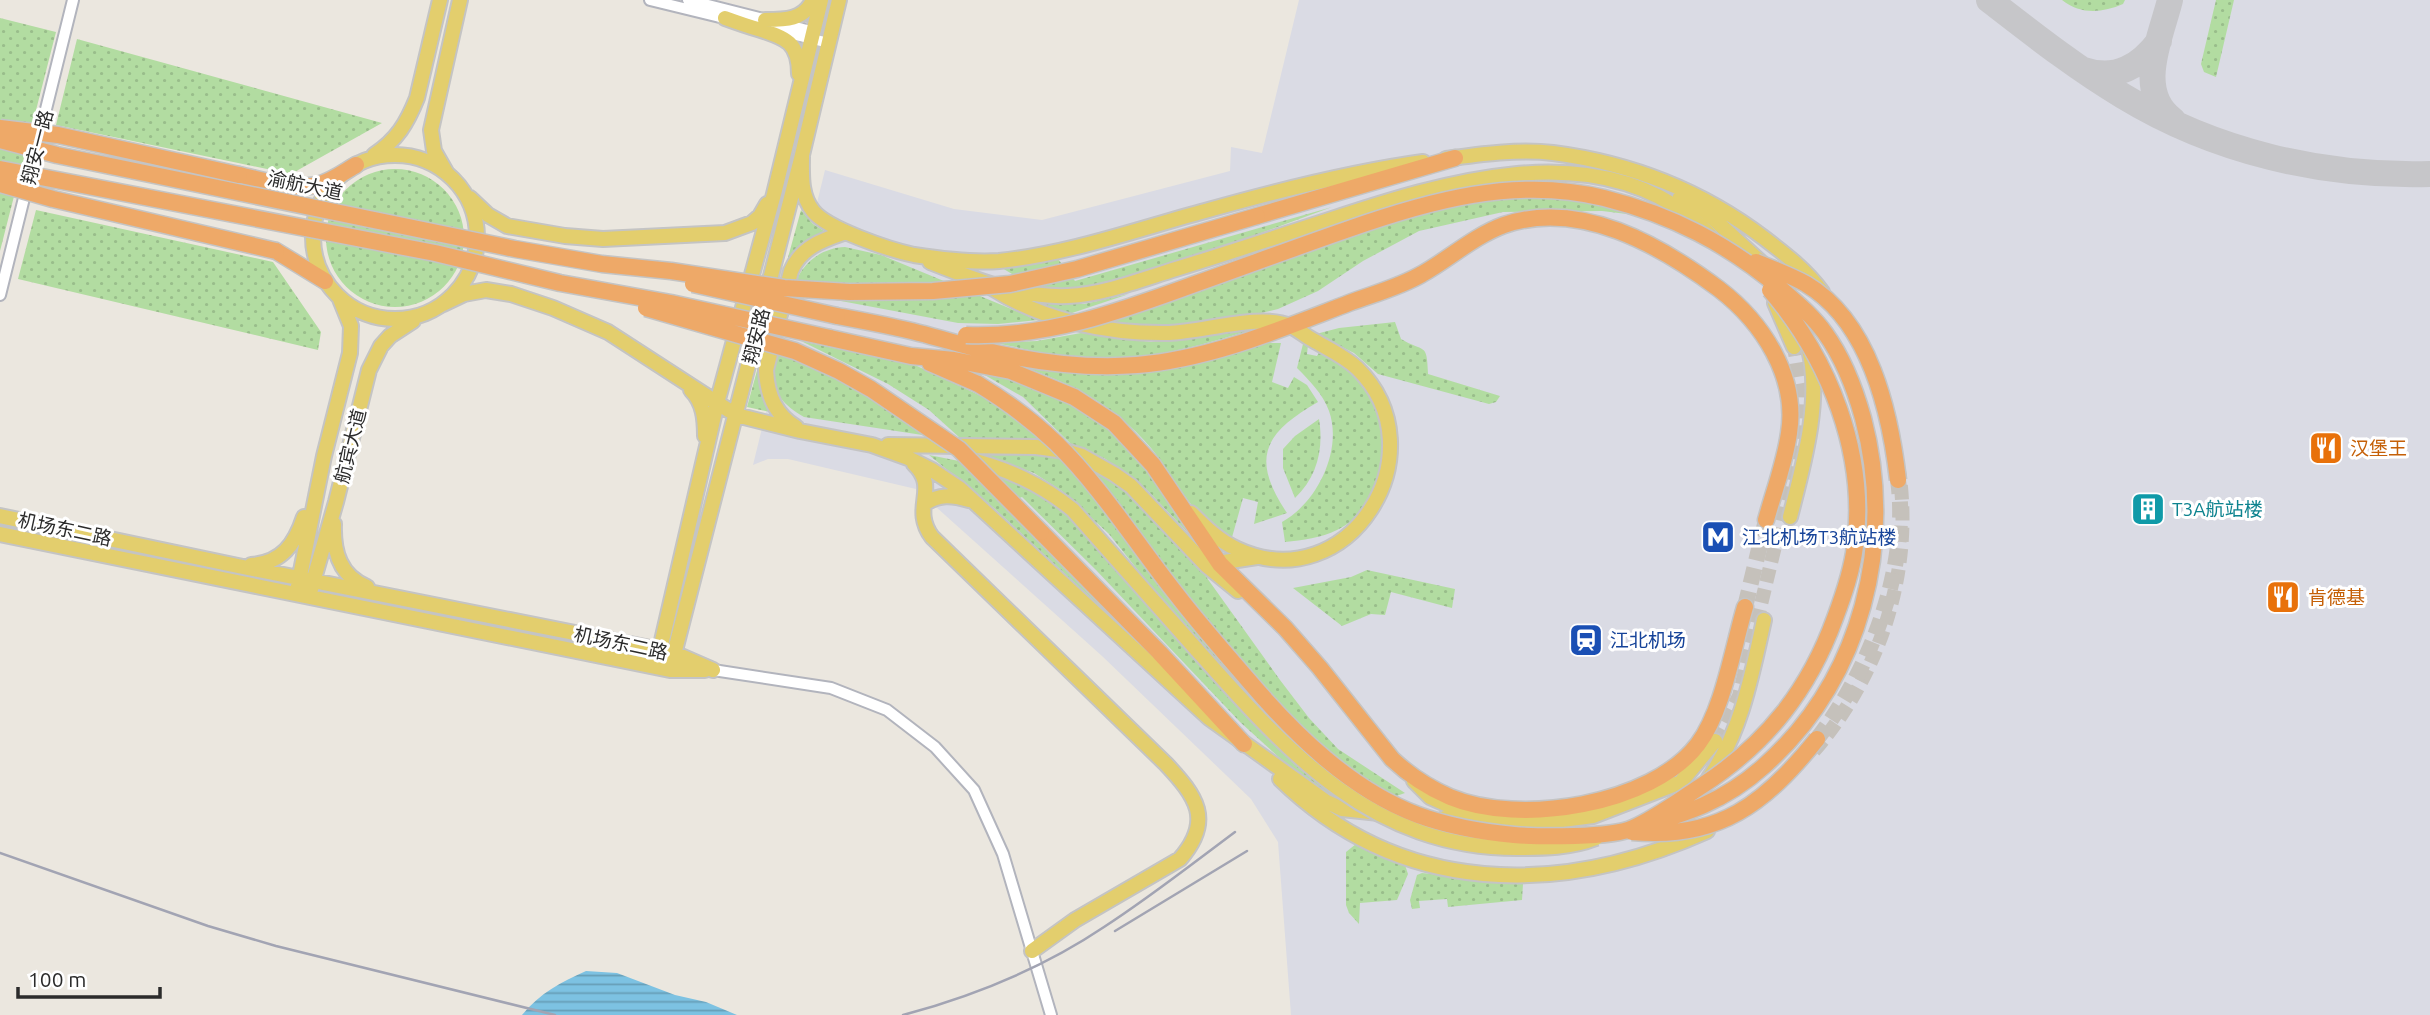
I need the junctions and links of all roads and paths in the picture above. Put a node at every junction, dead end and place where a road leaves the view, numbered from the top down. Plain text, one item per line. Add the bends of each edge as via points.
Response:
1 (73, 0) edge
2 (434, 0) edge
3 (440, 0) edge
4 (460, 0) edge
5 (467, 0) edge
6 (650, 0) edge
7 (688, 0) edge
8 (813, 0) edge
9 (821, 0) edge
10 (839, 0) edge
11 (456, 15) junction
12 (436, 17) junction
13 (725, 18) junction
14 (765, 20) junction
15 (812, 35) junction
16 (830, 39) junction
17 (799, 90) junction
18 (0, 128) edge
19 (0, 140) edge
20 (802, 155) junction
21 (1464, 157) junction
22 (361, 162) junction
23 (0, 169) edge
24 (453, 180) junction
25 (0, 184) edge
26 (774, 194) junction
27 (1704, 210) junction
28 (846, 232) junction
29 (1714, 240) junction
30 (912, 254) junction
31 (1738, 256) junction
32 (602, 264) junction
33 (325, 281) junction
34 (559, 282) junction
35 (984, 284) junction
36 (0, 295) edge
37 (339, 298) junction
38 (443, 304) junction
39 (423, 315) junction
40 (1290, 326) junction
41 (921, 333) junction
42 (1794, 347) tunnel mouth
43 (911, 356) junction
44 (678, 377) junction
45 (718, 403) junction
46 (736, 415) junction
47 (804, 432) junction
48 (912, 452) junction
49 (324, 456) junction
50 (705, 458) junction
51 (1898, 461) tunnel mouth
52 (1898, 480) tunnel mouth
53 (971, 500) junction
54 (337, 502) junction
55 (1180, 503) junction
56 (924, 504) junction
57 (0, 516) edge
58 (1790, 517) dead end
59 (1766, 520) tunnel mouth
60 (0, 534) edge
61 (1257, 556) junction
62 (1213, 564) junction
63 (238, 566) junction
64 (306, 580) junction
65 (302, 596) junction
66 (405, 600) junction
67 (1745, 607) tunnel mouth
68 (1764, 620) dead end
69 (667, 652) junction
70 (663, 669) junction
71 (713, 670) junction
72 (1817, 738) tunnel mouth
73 (1715, 741) tunnel mouth
74 (1244, 744) junction
75 (1403, 770) junction
76 (1789, 778) dead end
77 (1547, 822) junction
78 (1628, 830) junction
79 (1605, 835) junction
80 (1633, 857) junction
81 (1032, 951) junction
82 (1051, 1015) edge

1 - 36 street, 翔安一路
2 - 12 main road
3 - 12 main road
4 - 11 main road
5 - 11 main road
6 - 13 street
7 - 14 street
8 - 14 main road via 800,15
9 - 15 main road, 翔安路
10 - 16 main road, 翔安路
11 - 24 main road via 431,130 434,151
12 - 22 main road via 408,120 396,139
13 - 15 street
13 - 17 main road via 788,41 797,56
14 - 15 street
15 - 16 street
15 - 17 main road, 翔安路
16 - 20 main road, 翔安路
17 - 26 main road, 翔安路
18 - 22 highway, bridge via 58,135 292,185 326,182
19 - 32 highway, 渝航大道, bridge via 502,247
20 - 28 main road via 807,201 822,220
20 - 46 main road, 翔安路
21 - 27 main road via 1591,169 1656,188
21 - 30 main road via 1377,168 1030,257 996,261
21 - 32 highway, bridge via 1010,284 849,292
21 - 51 main road via 1552,153 1637,171 1691,192 1745,224 1801,267 1835,310 1875,386
22 - 24 main road via 388,155 410,156 432,164
22 - 33 main road via 331,186 317,211 313,247
23 - 34 highway, bridge via 435,253
24 - 26 main road via 481,209 507,226 603,239 735,230 760,216
24 - 38 main road via 472,211 475,251 465,280
25 - 33 highway, bridge via 276,251
26 - 45 main road, 翔安路
27 - 42 main road via 1762,280
27 - 58 main road via 1766,267 1788,292 1802,319 1812,392 1807,443
28 - 30 main road
28 - 47 main road via 807,249 794,264 766,370 769,394 780,414
29 - 31 highway, bridge
29 - 35 main road via 1690,216 1645,191 1594,176 1530,173 1439,186 1094,293 1065,296
29 - 41 highway, bridge via 1639,207 1581,192 1528,188 1483,193 1440,200 1368,222 1107,316 1046,331 995,336
30 - 35 main road
31 - 52 highway, bridge via 1807,285 1843,318 1878,387
31 - 78 highway, bridge via 1789,312 1828,380 1842,416 1857,511 1851,572 1824,650 1797,697 1765,736 1726,770
31 - 78 highway, bridge via 1810,314 1845,367 1870,444 1876,493 1876,540 1866,594 1838,671 1783,748 1705,806
32 - 41 highway, bridge
33 - 37 main road
34 - 43 highway, bridge
34 - 74 highway, bridge via 795,351 871,389 959,449
35 - 40 main road via 1053,317 1104,329 1170,333 1256,322
37 - 39 main road via 379,318
37 - 49 main road, 航宾大道 via 348,314 351,339
38 - 39 main road
38 - 44 main road via 474,291 511,294 589,322
39 - 54 main road, 航宾大道 via 390,336 374,358
40 - 41 highway via 1189,357 1138,365 1034,360
40 - 59 highway via 1420,275 1478,238 1525,219 1570,220 1643,241 1673,256 1740,305 1778,361 1787,388 1790,430
40 - 61 main road via 1334,351 1372,386 1384,411 1390,449 1381,491 1350,536 1298,558
43 - 55 highway via 1011,371 1074,397 1126,435
43 - 79 highway, bridge via 1005,400 1056,443 1270,706 1346,775 1417,815 1448,824 1518,836
44 - 45 main road
44 - 50 main road via 701,403
45 - 46 main road
45 - 50 main road, 翔安路
46 - 47 main road
46 - 69 main road, 翔安路
47 - 48 main road
48 - 53 main road
48 - 56 main road via 924,475
48 - 62 main road via 1036,447 1082,456 1131,486
48 - 79 main road, bridge via 1013,472 1058,498 1094,532 1262,723 1304,763 1383,817 1458,843 1500,848 1572,846
49 - 63 main road via 293,543 269,562
49 - 64 main road, 航宾大道
50 - 69 main road, 翔安路
53 - 56 main road via 947,495
53 - 74 main road via 1172,686
54 - 64 main road, 航宾大道
54 - 66 main road via 334,542 346,574 363,586
55 - 61 main road via 1219,539
55 - 62 highway
56 - 81 main road via 924,524 943,549 1166,764 1197,802 1196,836 1180,859
57 - 63 main road, 机场东二路
60 - 65 main road, 机场东二路
61 - 62 main road
62 - 75 highway via 1285,628
63 - 64 main road, 机场东二路
64 - 65 main road, 航宾大道
64 - 66 main road, 机场东二路
65 - 70 main road, 机场东二路
66 - 69 main road, 机场东二路
67 - 75 highway via 1717,706 1705,732 1687,758 1643,787 1593,803 1532,809 1489,807 1451,797
68 - 80 main road via 1750,682 1718,765 1698,793
69 - 70 main road, 翔安路
69 - 71 main road, 机场东二路
70 - 71 main road, 机场东二路
71 - 81 street, 机场东二路 via 831,688 887,710 935,747 974,790 1003,854
72 - 78 highway, bridge via 1761,799 1735,815 1669,834
73 - 77 main road via 1681,782 1593,816
74 - 77 main road via 1325,802 1342,809
74 - 80 main road via 1330,820 1361,840 1405,858 1500,876 1536,876
75 - 77 main road via 1430,797 1448,805
76 - 80 main road via 1740,816
78 - 79 highway, bridge
81 - 82 street, 机场东二路

